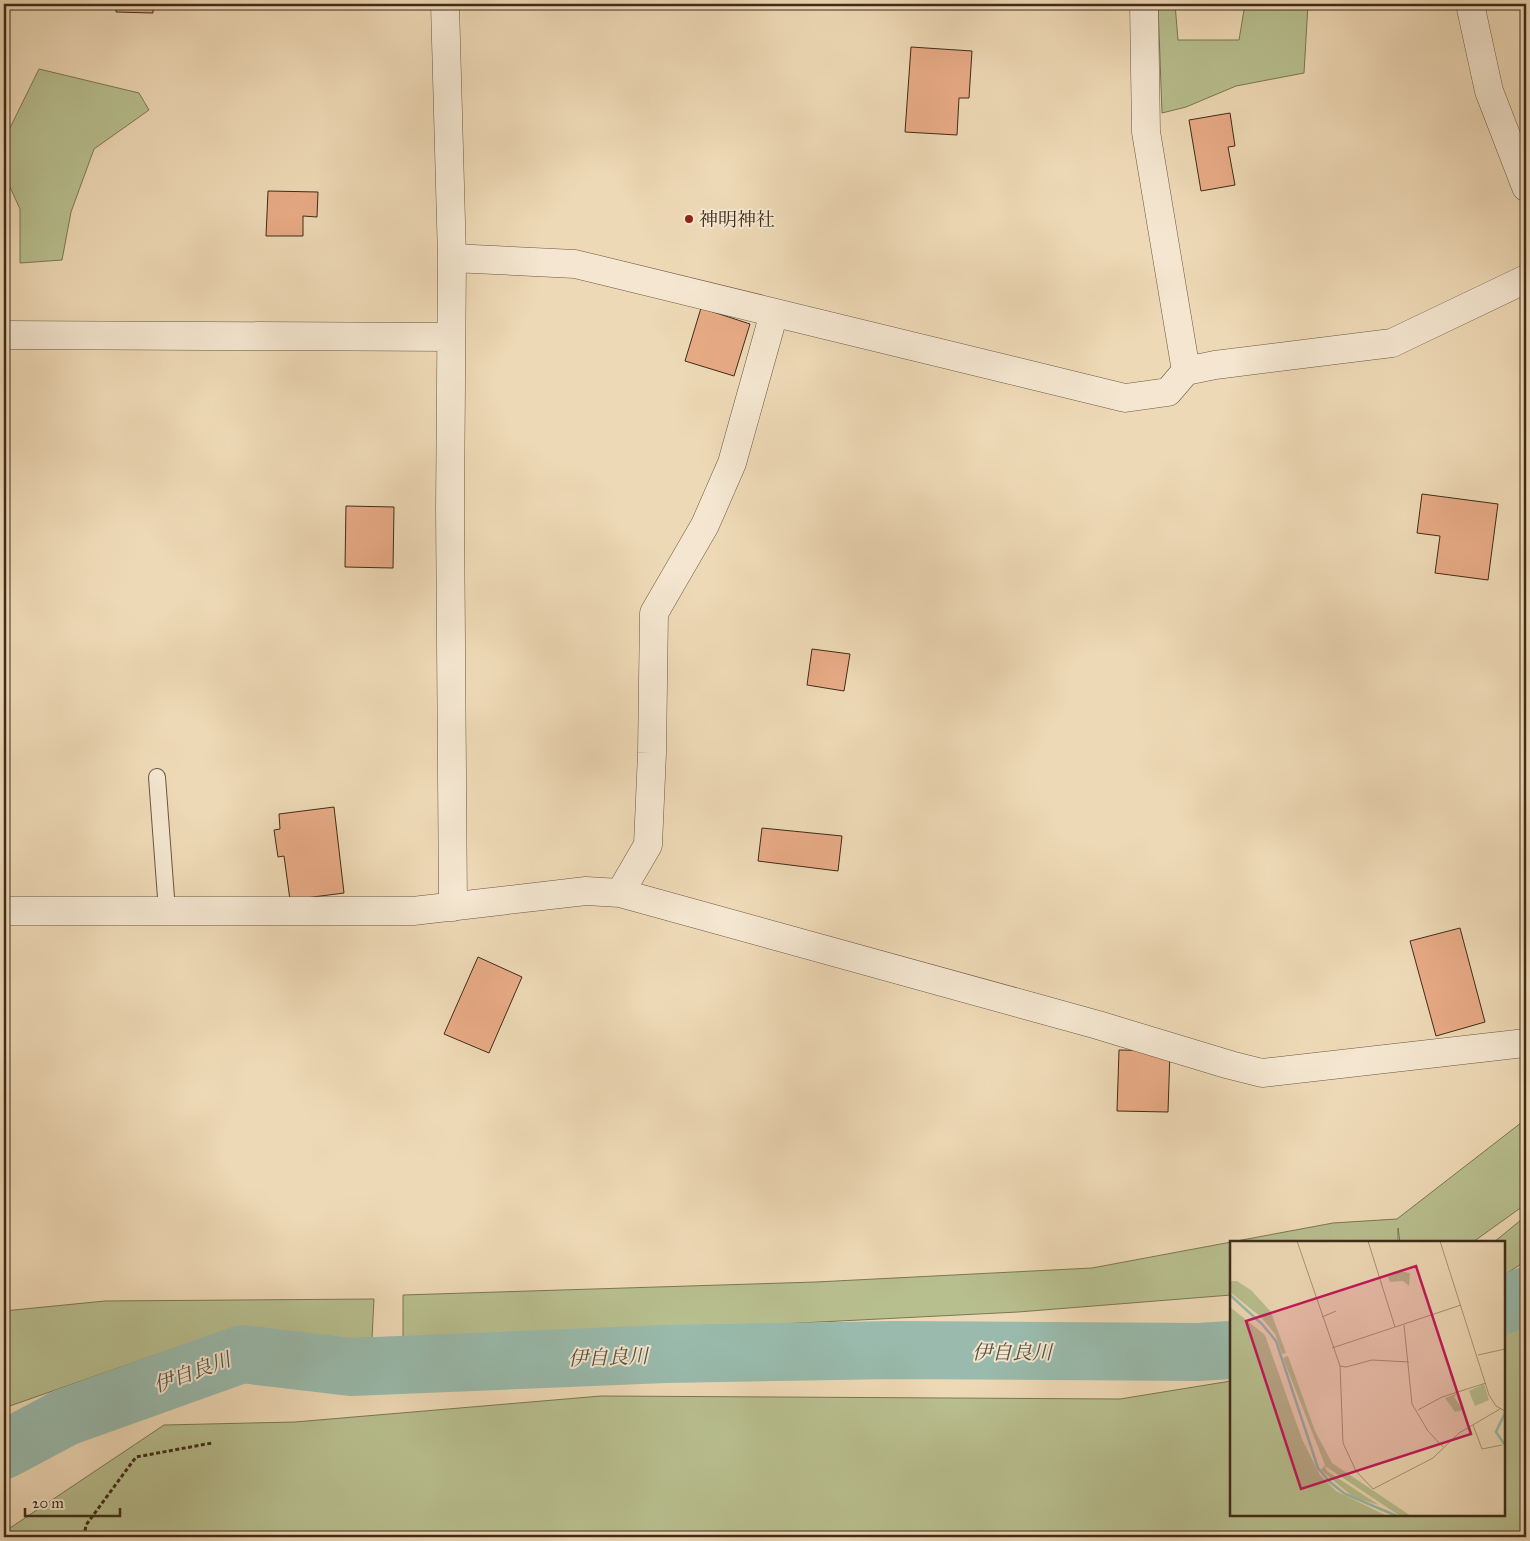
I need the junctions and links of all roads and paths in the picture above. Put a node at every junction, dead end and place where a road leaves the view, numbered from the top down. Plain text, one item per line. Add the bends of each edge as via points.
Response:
1 (445, 4) edge
2 (1144, 4) edge
3 (1470, 4) edge
4 (1526, 187) edge
5 (452, 258) junction
6 (1526, 279) edge
7 (774, 314) junction
8 (4, 334) edge
9 (451, 337) junction
10 (1186, 371) junction
11 (157, 777) dead end
12 (620, 893) junction
13 (452, 907) junction
14 (4, 911) edge
15 (167, 911) junction
16 (1526, 1043) edge
17 (212, 1443) dead end
18 (84, 1537) edge

1 - 5 street
2 - 10 street via 1146,132
3 - 4 street via 1489,91
5 - 7 street via 575,264
5 - 9 street
6 - 10 street via 1392,343
7 - 10 street via 1125,398 1168,392
7 - 12 street via 732,463 705,525 654,613 648,845
8 - 9 street
9 - 13 street
11 - 15 lane
12 - 13 street via 586,891
12 - 16 street via 1262,1073
13 - 15 street via 413,911
14 - 15 street
17 - 18 path via 136,1457 86,1525

